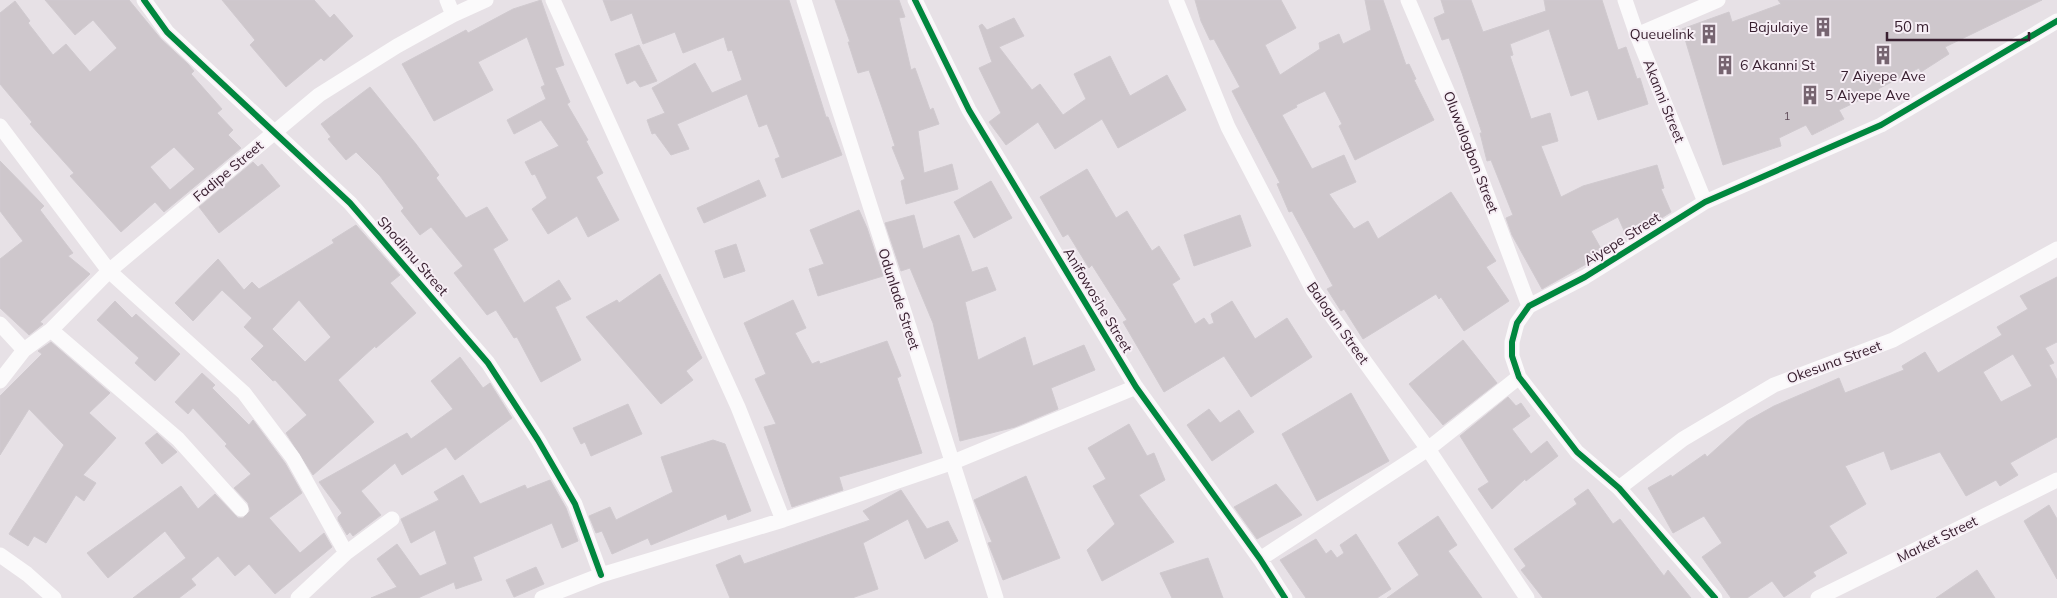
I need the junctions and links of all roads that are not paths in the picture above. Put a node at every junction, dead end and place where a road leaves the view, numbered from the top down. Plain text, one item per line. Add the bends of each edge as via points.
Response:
1 (144, 0) edge
2 (447, 0) edge
3 (486, 0) edge
4 (553, 0) edge
5 (804, 0) edge
6 (915, 0) edge
7 (1176, 0) edge
8 (1408, 0) edge
9 (1625, 0) edge
10 (1718, 0) edge
11 (453, 15) junction
12 (2057, 21) edge
13 (1637, 35) junction
14 (0, 126) edge
15 (276, 131) junction
16 (1706, 202) junction
17 (2057, 249) edge
18 (109, 271) junction
19 (1529, 306) junction
20 (0, 324) edge
21 (51, 330) junction
22 (24, 350) junction
23 (1519, 377) junction
24 (0, 382) edge
25 (1136, 386) junction
26 (1428, 448) junction
27 (951, 463) junction
28 (2057, 480) edge
29 (1619, 488) junction
30 (241, 509) dead end
31 (392, 519) dead end
32 (782, 520) junction
33 (346, 552) junction
34 (0, 555) edge
35 (1260, 559) junction
36 (601, 575) junction
37 (1844, 592) edge
38 (54, 598) edge
39 (298, 598) edge
40 (542, 598) edge
41 (996, 598) edge
42 (1285, 598) edge
43 (1527, 598) edge
44 (1715, 598) edge
45 (1818, 598) edge

1 - 15 street, Shodimu Street via 167,32
2 - 11 street
3 - 11 street, Fadipe Street
4 - 32 street via 738,407
5 - 27 street, Odunlade Street
6 - 25 street, Anifowoshe Street via 969,110
7 - 26 street, Balogun Street via 1228,127 1313,290
8 - 19 street, Oluwalogbon Street via 1456,112
9 - 13 street, Akanni Street
10 - 13 street
11 - 15 street, Fadipe Street via 320,95
12 - 16 street, Aiyepe Street via 1881,125
13 - 16 street, Akanni Street
14 - 18 street
15 - 18 street, Fadipe Street
15 - 36 street, Shodimu Street via 350,203 488,363 575,504
16 - 19 street, Aiyepe Street via 1585,277
17 - 29 street, Okesuna Street via 1893,340 1774,385 1683,439
18 - 21 street, Fadipe Street
18 - 33 street via 244,393 293,458
19 - 23 street via 1517,323 1512,342 1512,356
20 - 22 street
21 - 22 street, Fadipe Street
21 - 30 street via 178,439
22 - 24 street, Fadipe Street
23 - 26 street
23 - 29 street via 1577,452
25 - 27 street
25 - 35 street, Anifowoshe Street
26 - 35 street
26 - 43 street, Balogun Street
27 - 32 street
27 - 41 street, Odunlade Street
28 - 37 street, Market Street
29 - 44 street
31 - 33 street
32 - 36 street
33 - 39 street
34 - 38 street
35 - 42 street, Anifowoshe Street
36 - 40 street
37 - 45 street, Market Street

